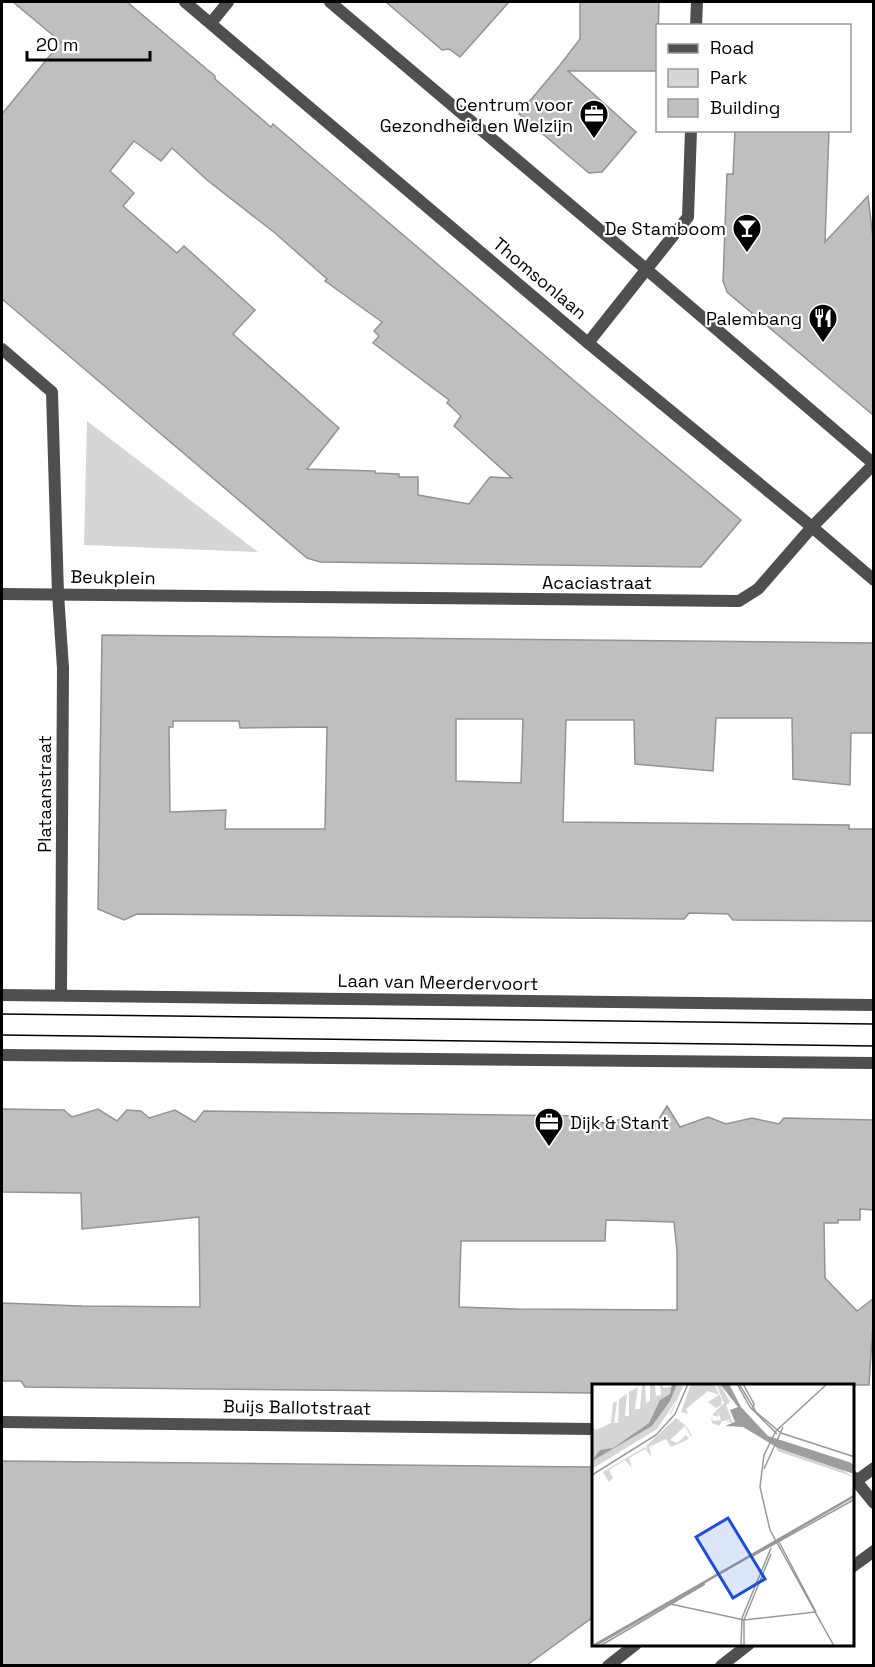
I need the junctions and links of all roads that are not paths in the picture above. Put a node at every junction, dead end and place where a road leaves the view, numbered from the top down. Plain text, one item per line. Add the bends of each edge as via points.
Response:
1 (186, 2) edge
2 (228, 2) edge
3 (330, 2) edge
4 (697, 2) edge
5 (211, 23) junction
6 (696, 24) edge
7 (691, 132) edge
8 (646, 269) junction
9 (588, 343) junction
10 (2, 349) edge
11 (873, 464) edge
12 (812, 527) junction
13 (873, 580) edge
14 (2, 594) edge
15 (58, 594) junction
16 (262, 597) joint
17 (2, 995) edge
18 (61, 995) junction
19 (873, 1005) edge
20 (2, 1055) edge
21 (873, 1063) edge
22 (2, 1422) edge
23 (592, 1429) edge
24 (873, 1468) edge
25 (854, 1480) edge
26 (873, 1503) edge
27 (873, 1551) edge
28 (854, 1565) edge
29 (633, 1646) edge
30 (746, 1646) edge
31 (608, 1665) edge
32 (721, 1665) edge

1 - 5 street, Thomsonlaan
2 - 5 street
3 - 8 street
4 - 6 street
5 - 9 street, Thomsonlaan
7 - 8 street via 688,216
8 - 9 street
8 - 11 street
9 - 12 street, Thomsonlaan
10 - 15 street, Beukplein via 52,392
11 - 12 street, Acaciastraat
12 - 13 street, Thomsonlaan
12 - 16 street, Acaciastraat via 758,589 739,601
14 - 15 street
15 - 16 street, Beukplein
15 - 18 street, Plataanstraat via 63,668
17 - 18 street, Laan van Meerdervoort
18 - 19 street, Laan van Meerdervoort
20 - 21 street
22 - 23 street, Buijs Ballotstraat
24 - 25 street
25 - 26 street
27 - 28 street
29 - 31 street
30 - 32 street

